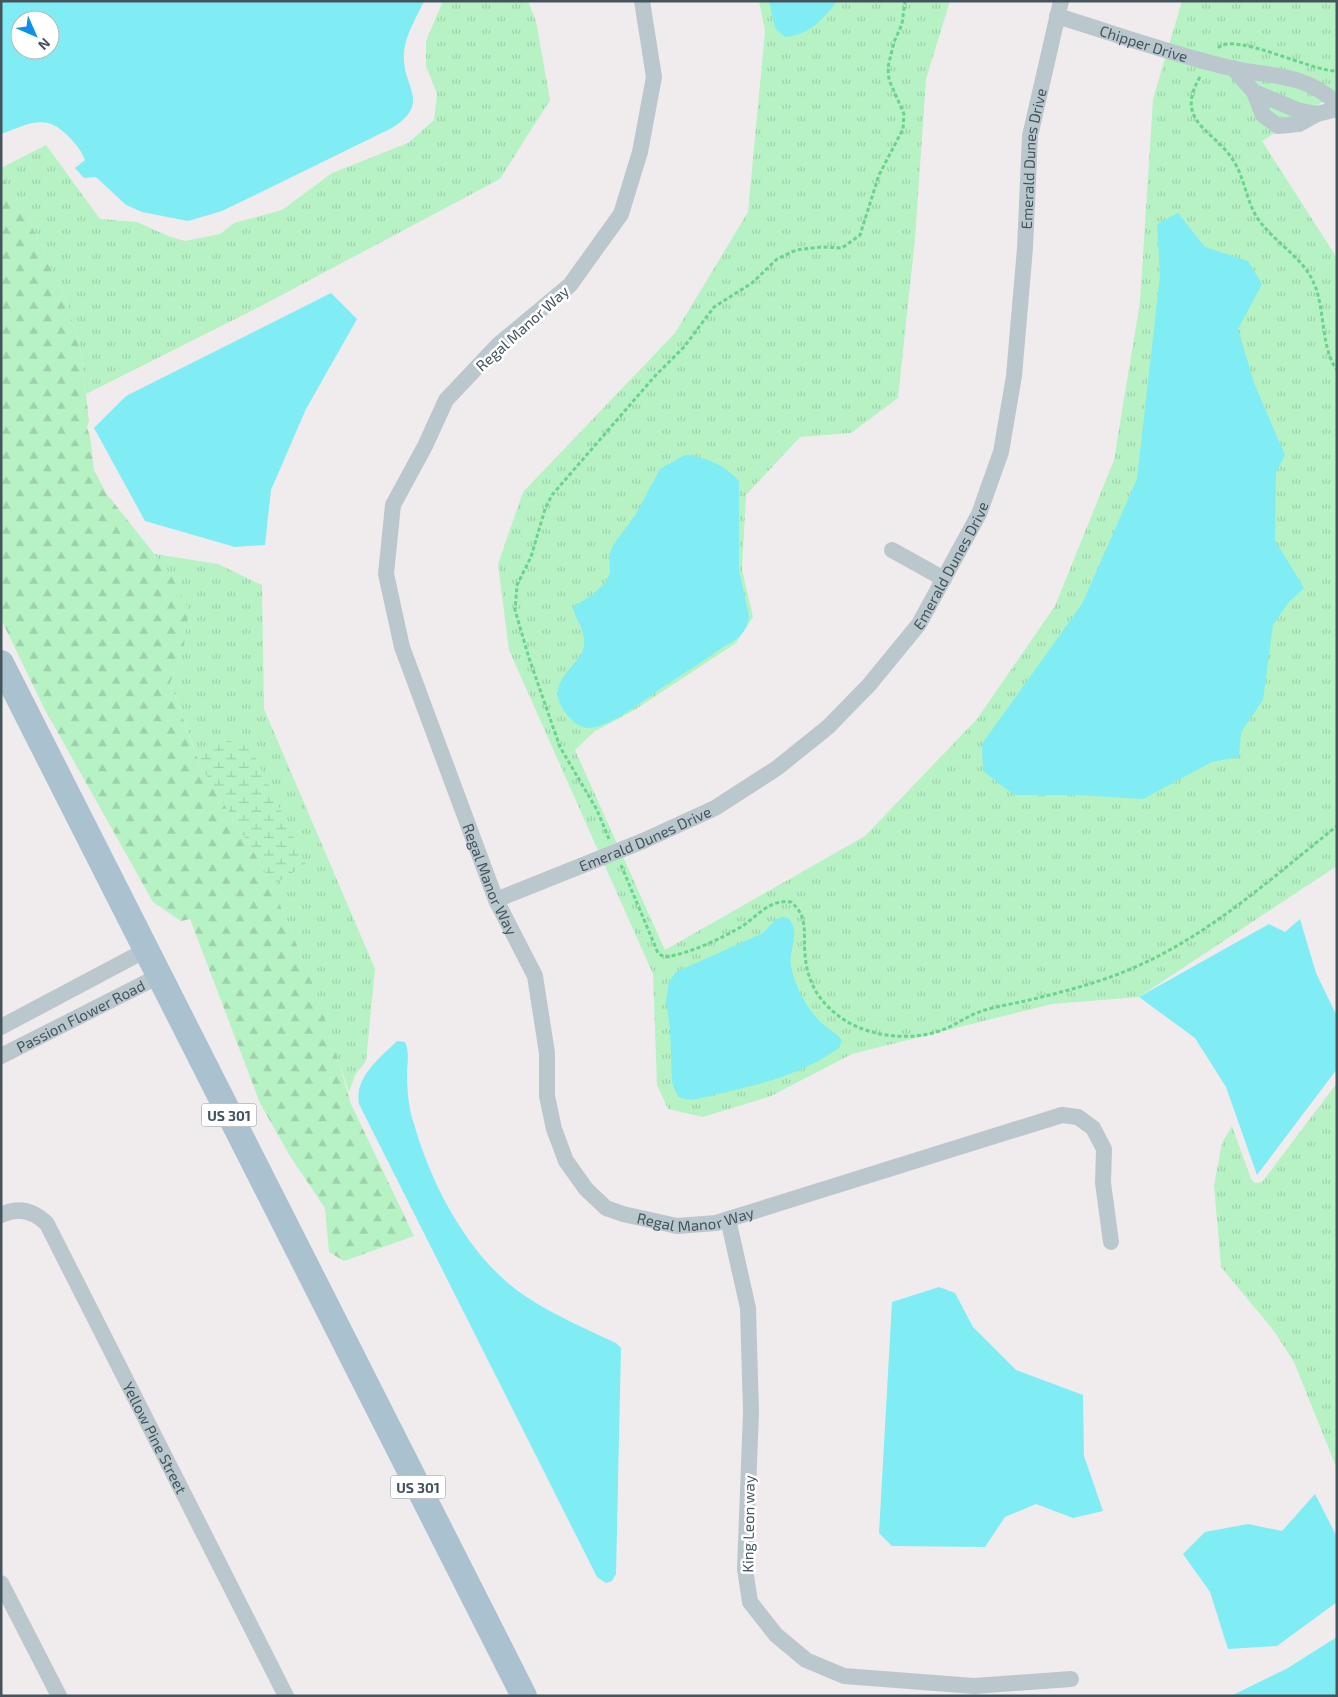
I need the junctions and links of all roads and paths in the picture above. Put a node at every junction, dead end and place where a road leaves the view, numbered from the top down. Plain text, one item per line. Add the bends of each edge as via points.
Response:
1 (642, 1) edge
2 (905, 1) edge
3 (1059, 8) edge
4 (1209, 61) junction
5 (1232, 68) junction
6 (1337, 71) edge
7 (1306, 84) junction
8 (1254, 92) junction
9 (1337, 104) edge
10 (1297, 110) junction
11 (1337, 110) edge
12 (1317, 114) junction
13 (1337, 370) edge
14 (892, 550) dead end
15 (944, 579) junction
16 (1, 664) edge
17 (1337, 826) edge
18 (615, 852) junction
19 (496, 900) junction
20 (146, 950) junction
21 (159, 976) junction
22 (1, 1027) edge
23 (1, 1056) edge
24 (1, 1215) edge
25 (728, 1219) junction
26 (1111, 1242) dead end
27 (1, 1583) edge
28 (1071, 1679) dead end
29 (59, 1696) edge
30 (286, 1696) edge
31 (524, 1696) edge

1 - 19 street, Regal Manor Way via 654,77 640,152 621,214 570,285 498,345 446,400 393,504 386,574 402,647
2 - 18 path via 902,24 888,67 889,80 904,114 903,129 879,174 860,234 842,248 796,250 778,259 752,283 714,307 684,347 552,495 531,557 517,585 515,610 528,658 560,747 597,810
3 - 4 street, Chipper Drive
3 - 15 street, Emerald Dunes Drive via 1030,136 1014,376 1001,452 979,514
4 - 5 street, Chipper Drive
4 - 6 path via 1220,45 1227,43 1265,50 1304,64
4 - 13 path via 1190,100 1191,112 1225,149 1260,221 1305,266 1315,285 1330,357
5 - 7 street, Chipper Drive via 1289,76
5 - 8 street
7 - 9 street, Chipper Drive via 1325,92
7 - 10 street
8 - 10 street
8 - 12 street via 1263,115 1278,126 1298,124
10 - 12 street
11 - 12 street
14 - 15 street
15 - 18 street, Emerald Dunes Drive via 918,624 869,685 828,727 777,768 715,808
16 - 20 main road, US 301
17 - 18 path via 1201,933 1166,953 1126,971 1060,992 987,1009 947,1028 922,1035 874,1033 856,1028 823,1004 810,983 803,916 791,902 775,902 743,926 710,942 664,957 658,953
18 - 19 street, Emerald Dunes Drive
19 - 25 street, Regal Manor Way via 535,976 547,1053 547,1096 552,1121 566,1160 586,1190 606,1208 677,1226
20 - 21 main road, US 301
20 - 22 street, Passion Flower Road
21 - 23 street, Passion Flower Road
21 - 31 main road, US 301
24 - 30 street, Yellow Pine Street via 25,1210 47,1224
25 - 26 street, Regal Manor Way via 1062,1115 1078,1117 1093,1128 1104,1149 1103,1183
25 - 28 street, King Leon way via 748,1308 751,1412 745,1569 750,1602 776,1635 806,1660 844,1676 974,1686
27 - 29 street

